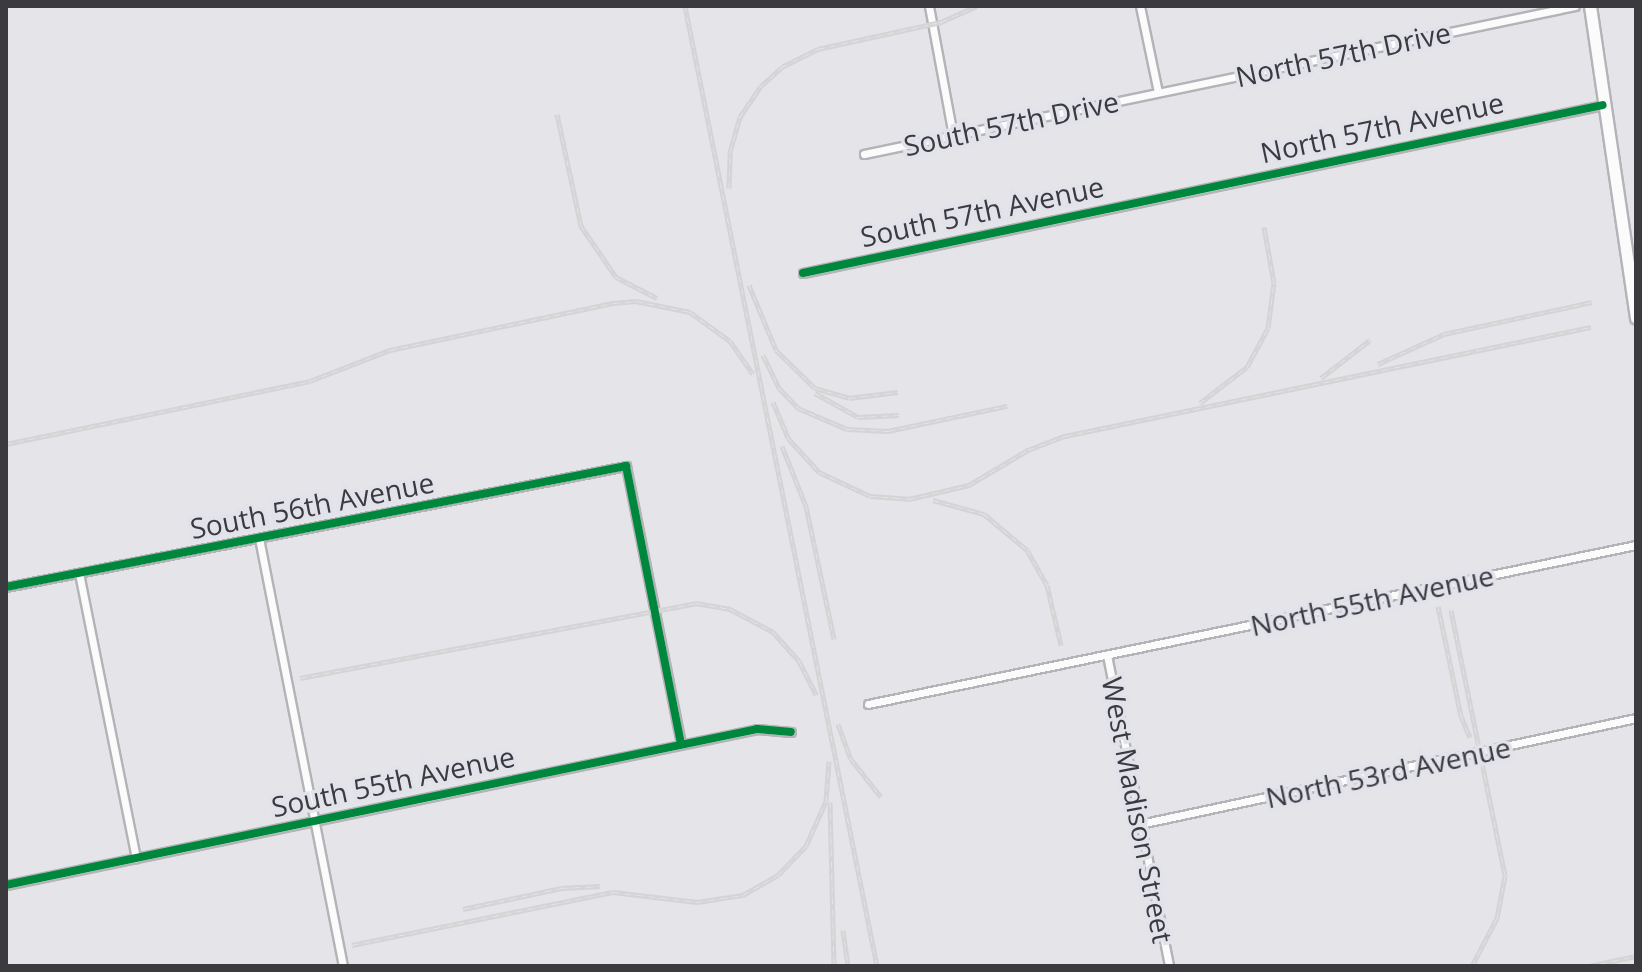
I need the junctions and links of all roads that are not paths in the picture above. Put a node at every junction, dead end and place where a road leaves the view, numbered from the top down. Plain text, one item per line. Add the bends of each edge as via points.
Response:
1 (929, 6) edge
2 (1140, 6) edge
3 (1575, 6) edge
4 (1590, 6) edge
5 (1158, 92) junction
6 (1603, 105) junction
7 (953, 135) junction
8 (864, 154) dead end
9 (1170, 194) joint
10 (803, 273) dead end
11 (1636, 318) edge
12 (259, 538) junction
13 (1636, 545) edge
14 (79, 573) junction
15 (6, 587) edge
16 (1107, 655) junction
17 (868, 704) dead end
18 (1636, 718) edge
19 (791, 732) dead end
20 (681, 744) junction
21 (314, 820) junction
22 (1140, 824) junction
23 (136, 858) junction
24 (6, 885) edge
25 (343, 966) edge
26 (1169, 966) edge

1 - 7 street
2 - 5 street
3 - 5 street, North 57th Drive
4 - 6 main road
5 - 7 street, South 57th Drive
6 - 9 street, North 57th Avenue
6 - 11 main road
7 - 8 street, South 57th Drive
9 - 10 street, South 57th Avenue
12 - 14 street, South 56th Avenue
12 - 20 street, South 56th Avenue via 626,466
12 - 21 street
13 - 16 street, North 55th Avenue
14 - 15 street, South 56th Avenue
14 - 23 street
16 - 17 street
16 - 22 street, West Madison Street
18 - 22 street, North 53rd Avenue
19 - 20 street, South 55th Avenue via 757,729
20 - 21 street, South 55th Avenue
21 - 23 street, South 55th Avenue
21 - 25 street
22 - 26 street, West Madison Street
23 - 24 street, South 55th Avenue

